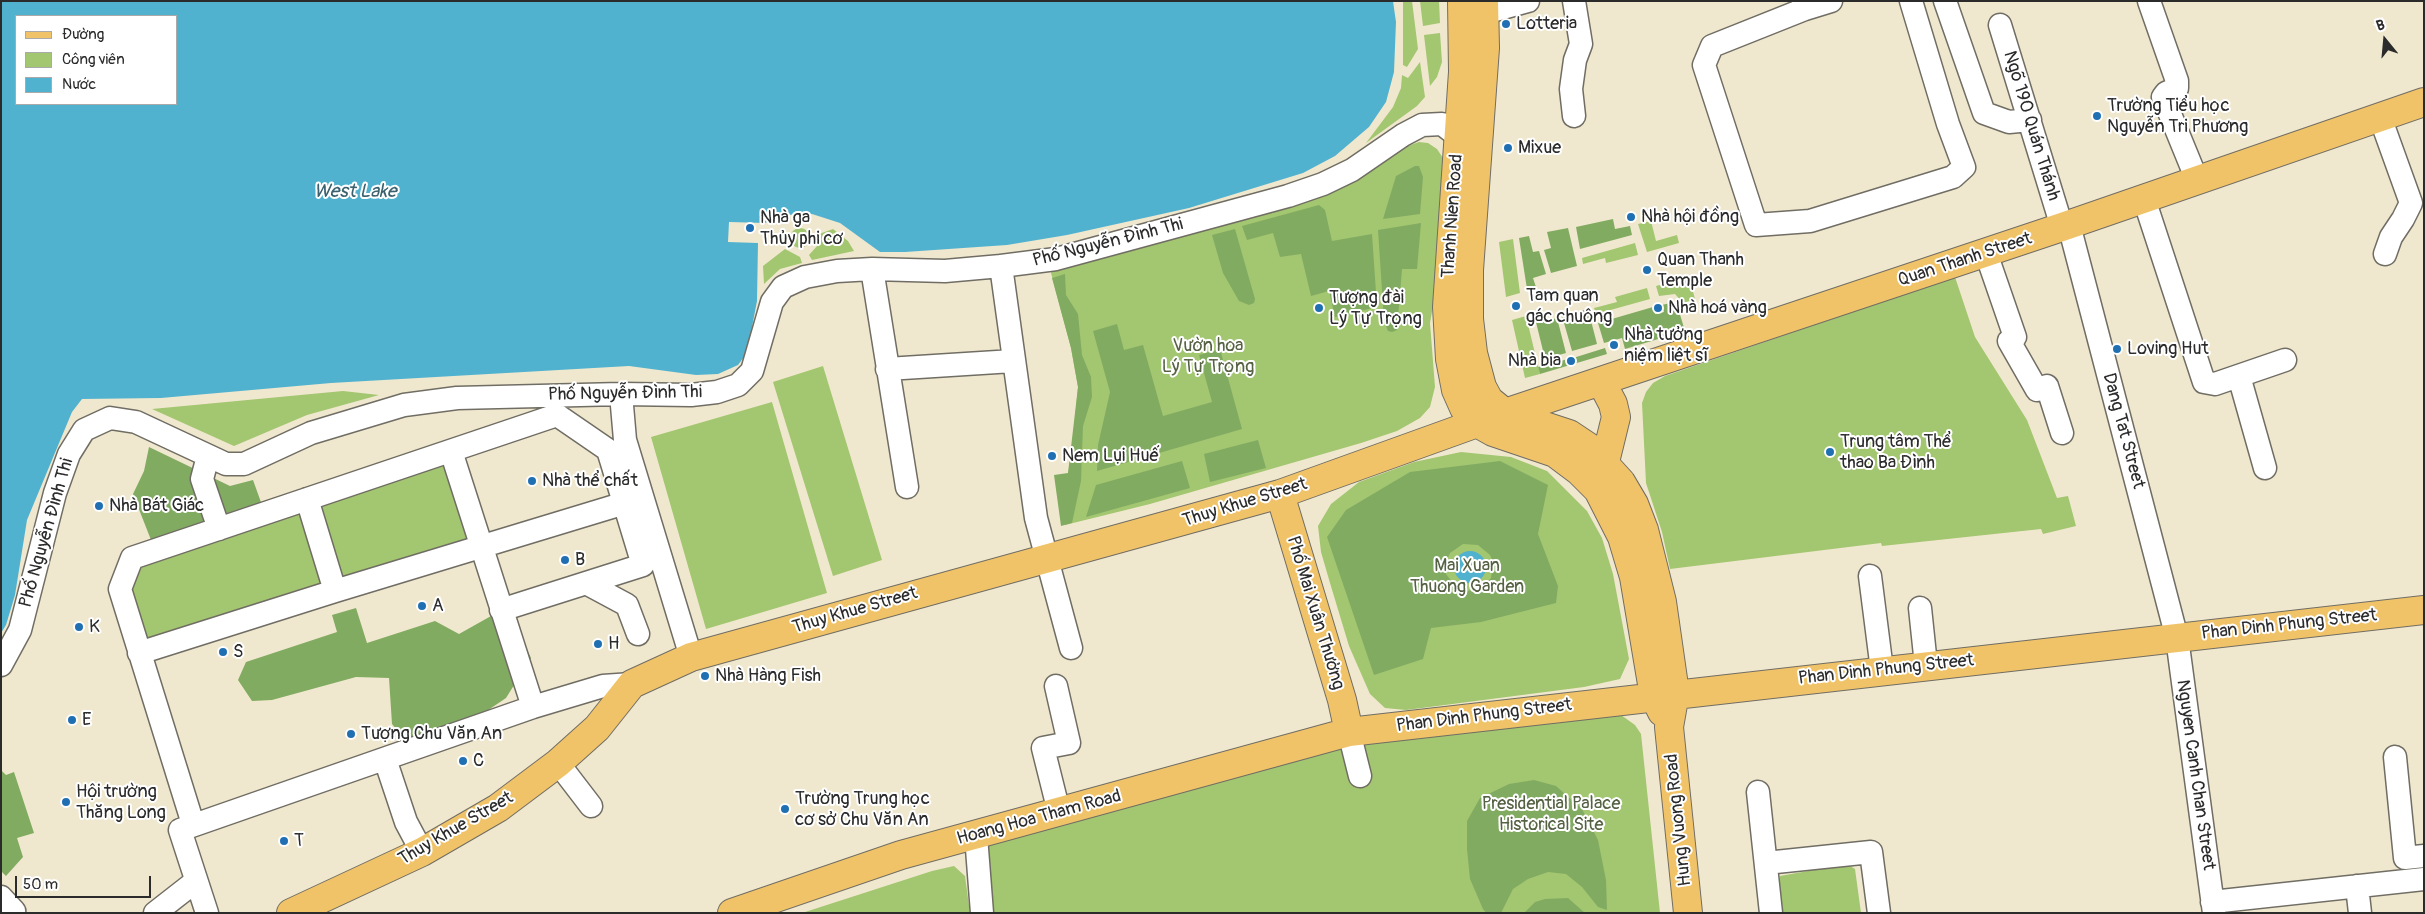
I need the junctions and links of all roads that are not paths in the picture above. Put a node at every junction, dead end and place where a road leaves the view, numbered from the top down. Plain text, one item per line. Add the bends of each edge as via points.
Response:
1 (1528, 1) edge
2 (1574, 1) edge
3 (1831, 1) edge
4 (1911, 1) edge
5 (1945, 1) edge
6 (2149, 1) edge
7 (1477, 5) edge
8 (1804, 5) edge
9 (2000, 25) dead end
10 (2424, 102) edge
11 (1574, 116) dead end
12 (2380, 117) junction
13 (2030, 120) junction
14 (1459, 137) junction
15 (2197, 180) junction
16 (2144, 199) junction
17 (2065, 226) junction
18 (1986, 252) junction
19 (2385, 254) dead end
20 (1001, 266) junction
21 (872, 269) junction
22 (2285, 360) dead end
23 (1013, 361) junction
24 (887, 369) junction
25 (2238, 376) junction
26 (1601, 381) junction
27 (621, 394) junction
28 (1505, 413) junction
29 (1477, 423) junction
30 (2062, 433) dead end
31 (451, 451) junction
32 (208, 456) junction
33 (1605, 462) junction
34 (2265, 468) dead end
35 (907, 487) dead end
36 (1280, 494) junction
37 (307, 499) junction
38 (625, 503) junction
39 (219, 529) junction
40 (481, 546) junction
41 (1048, 557) junction
42 (1870, 576) dead end
43 (586, 583) junction
44 (336, 591) junction
45 (1920, 608) dead end
46 (501, 610) junction
47 (2424, 610) edge
48 (638, 634) dead end
49 (2177, 638) junction
50 (1071, 648) dead end
51 (139, 654) junction
52 (691, 657) junction
53 (1, 665) edge
54 (1926, 665) junction
55 (1882, 670) junction
56 (632, 684) junction
57 (1056, 686) dead end
58 (1664, 695) junction
59 (533, 707) junction
60 (1348, 732) junction
61 (2395, 756) dead end
62 (385, 759) junction
63 (558, 763) junction
64 (1360, 776) dead end
65 (1758, 792) dead end
66 (591, 806) dead end
67 (1059, 812) junction
68 (192, 824) junction
69 (976, 836) junction
70 (422, 852) junction
71 (2419, 857) edge
72 (1766, 863) junction
73 (2420, 880) edge
74 (196, 881) junction
75 (2358, 886) junction
76 (1, 897) edge
77 (2213, 907) edge
78 (13, 913) edge
79 (155, 913) edge
80 (207, 913) edge
81 (291, 913) edge
82 (732, 913) edge
83 (982, 913) edge
84 (1688, 913) edge
85 (1771, 913) edge
86 (1879, 913) edge
87 (2360, 913) edge

1 - 7 street
2 - 11 street via 1580,44 1571,88
3 - 8 street
4 - 8 street via 1964,168 1953,177 1810,221 1756,225 1704,65 1712,46
5 - 13 street via 1984,113 2009,122
6 - 15 street via 2177,81 2177,88 2163,97
7 - 14 main road, Thanh Nien Road via 1464,40
7 - 28 main road, Thanh Nien Road via 1484,48 1469,270 1469,319 1482,387 1489,400
9 - 13 street, Ngõ 190 Quán Thánh
10 - 12 main road, Quan Thanh Street
12 - 15 main road, Quan Thanh Street
12 - 19 street via 2411,203
13 - 17 street, Ngõ 190 Quán Thánh
14 - 20 street, Phố Nguyễn Đình Thi via 1442,124 1422,125 1352,170 1288,196 1056,259
14 - 29 main road, Thanh Nien Road via 1447,328 1456,390 1464,408
15 - 16 main road, Quan Thanh Street
16 - 17 main road, Quan Thanh Street
16 - 25 street via 2204,382 2215,384
17 - 18 main road, Quan Thanh Street
17 - 49 street, Dang Tat Street
18 - 26 main road, Quan Thanh Street
18 - 30 street via 2014,337 2009,341 2037,390 2047,386
20 - 21 street, Phố Nguyễn Đình Thi via 946,270
20 - 23 street
21 - 24 street
21 - 27 street, Phố Nguyễn Đình Thi via 805,277 783,288 772,302 752,371 738,385 691,395
22 - 25 street
23 - 24 street
23 - 41 street via 1036,518
24 - 35 street
25 - 34 street
26 - 28 main road, Quan Thanh Street
26 - 33 main road via 1616,417
27 - 32 street, Phố Nguyễn Đình Thi via 457,398 404,405 310,433 244,464 226,464
27 - 52 street via 625,440
28 - 29 main road, Thuy Khue Street
28 - 33 main road via 1569,434
29 - 36 main road, Thuy Khue Street
29 - 58 main road via 1555,454 1598,490 1622,537
31 - 37 street
31 - 38 street via 557,416 608,450
31 - 40 street
32 - 39 street via 202,479
32 - 53 street, Phố Nguyễn Đình Thi via 136,422 110,418 84,430 69,454 55,493 20,630
33 - 58 main road via 1634,504 1644,530 1662,602
36 - 41 main road, Thuy Khue Street
36 - 60 main road, Phố Mai Xuân Thưởng via 1342,700
37 - 39 street
37 - 44 street
38 - 40 street
38 - 43 street via 643,565
39 - 51 street via 132,558 120,589
40 - 44 street
40 - 46 street
41 - 50 street
41 - 52 main road, Thuy Khue Street
42 - 55 street
43 - 46 street
43 - 48 street via 627,605
44 - 51 street
45 - 54 street
46 - 59 street
47 - 49 main road, Phan Dinh Phung Street
49 - 54 main road, Phan Dinh Phung Street
49 - 77 street, Nguyen Canh Chan Street
51 - 68 street
52 - 56 main road, Thuy Khue Street
54 - 55 main road, Phan Dinh Phung Street
55 - 58 main road, Phan Dinh Phung Street
56 - 59 street via 603,686
56 - 63 main road, Thuy Khue Street via 597,728
57 - 67 street via 1069,743 1043,748
58 - 60 main road, Phan Dinh Phung Street
58 - 84 main road, Hung Vuong Road
59 - 62 street
60 - 64 street
60 - 67 main road, Hoang Hoa Tham Road
61 - 71 street via 2405,858
62 - 68 street
62 - 70 street via 406,822
63 - 66 street
63 - 70 main road, Thuy Khue Street via 498,808
65 - 72 street
67 - 69 main road, Hoang Hoa Tham Road
68 - 74 street via 180,830
69 - 82 main road, Hoang Hoa Tham Road via 901,855
69 - 83 street
70 - 81 main road, Thuy Khue Street
71 - 73 street
72 - 85 street
72 - 86 street via 1871,852
73 - 75 street
74 - 79 street
74 - 80 street
75 - 77 street
75 - 87 street
76 - 78 street

